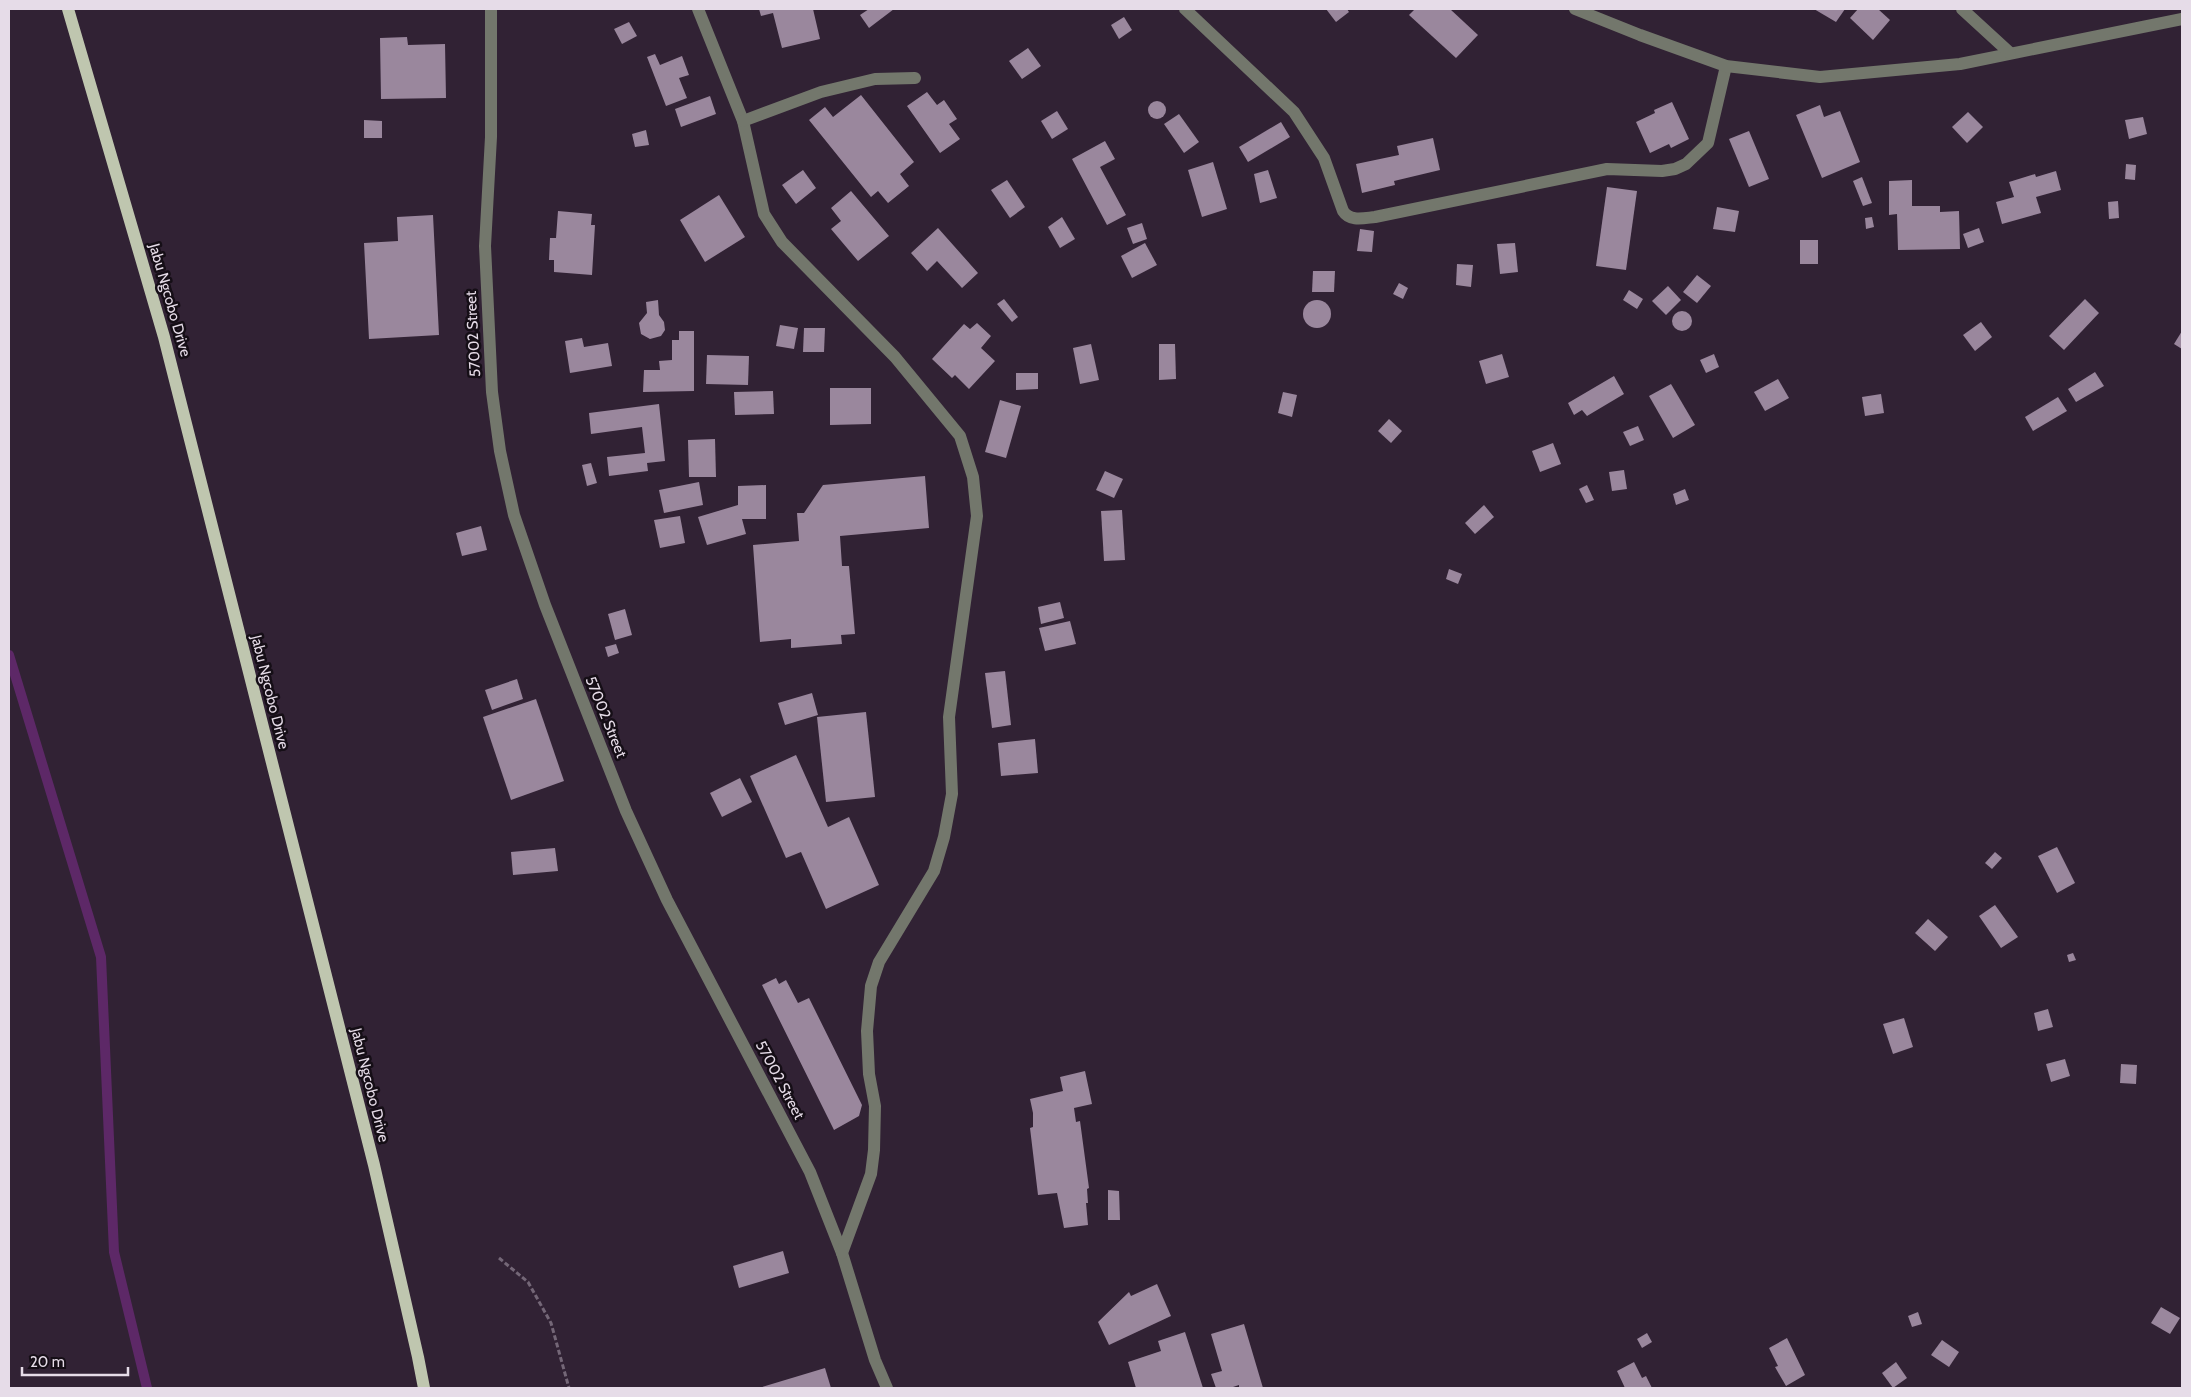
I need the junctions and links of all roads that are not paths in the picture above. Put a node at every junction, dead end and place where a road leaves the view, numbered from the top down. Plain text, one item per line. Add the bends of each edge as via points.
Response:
1 (68, 9) edge
2 (491, 9) edge
3 (698, 9) edge
4 (1185, 9) edge
5 (1575, 9) edge
6 (1962, 9) edge
7 (2182, 19) edge
8 (2010, 53) junction
9 (1726, 66) junction
10 (916, 78) dead end
11 (743, 121) junction
12 (842, 1253) junction
13 (424, 1388) edge
14 (887, 1388) edge

1 - 13 main road, Jabu Ngcobo Drive via 164,337 374,1165
2 - 12 street, 57002 Street via 491,137 485,246 492,392 500,451 514,515 551,623 626,811 667,900 810,1172
3 - 11 street
4 - 9 street via 1294,112 1324,158 1342,211 1354,218 1375,217 1607,169 1662,170 1680,167 1708,143
5 - 9 street
6 - 8 street
7 - 8 street
8 - 9 street via 1960,64 1820,77
10 - 11 street via 875,79 821,92
11 - 12 street via 764,214 782,242 895,357 960,436 973,477 977,516 949,717 952,794 934,871 879,962 871,986 867,1031 869,1074 875,1106 874,1150 870,1174
12 - 14 street, 57002 Street via 875,1360

